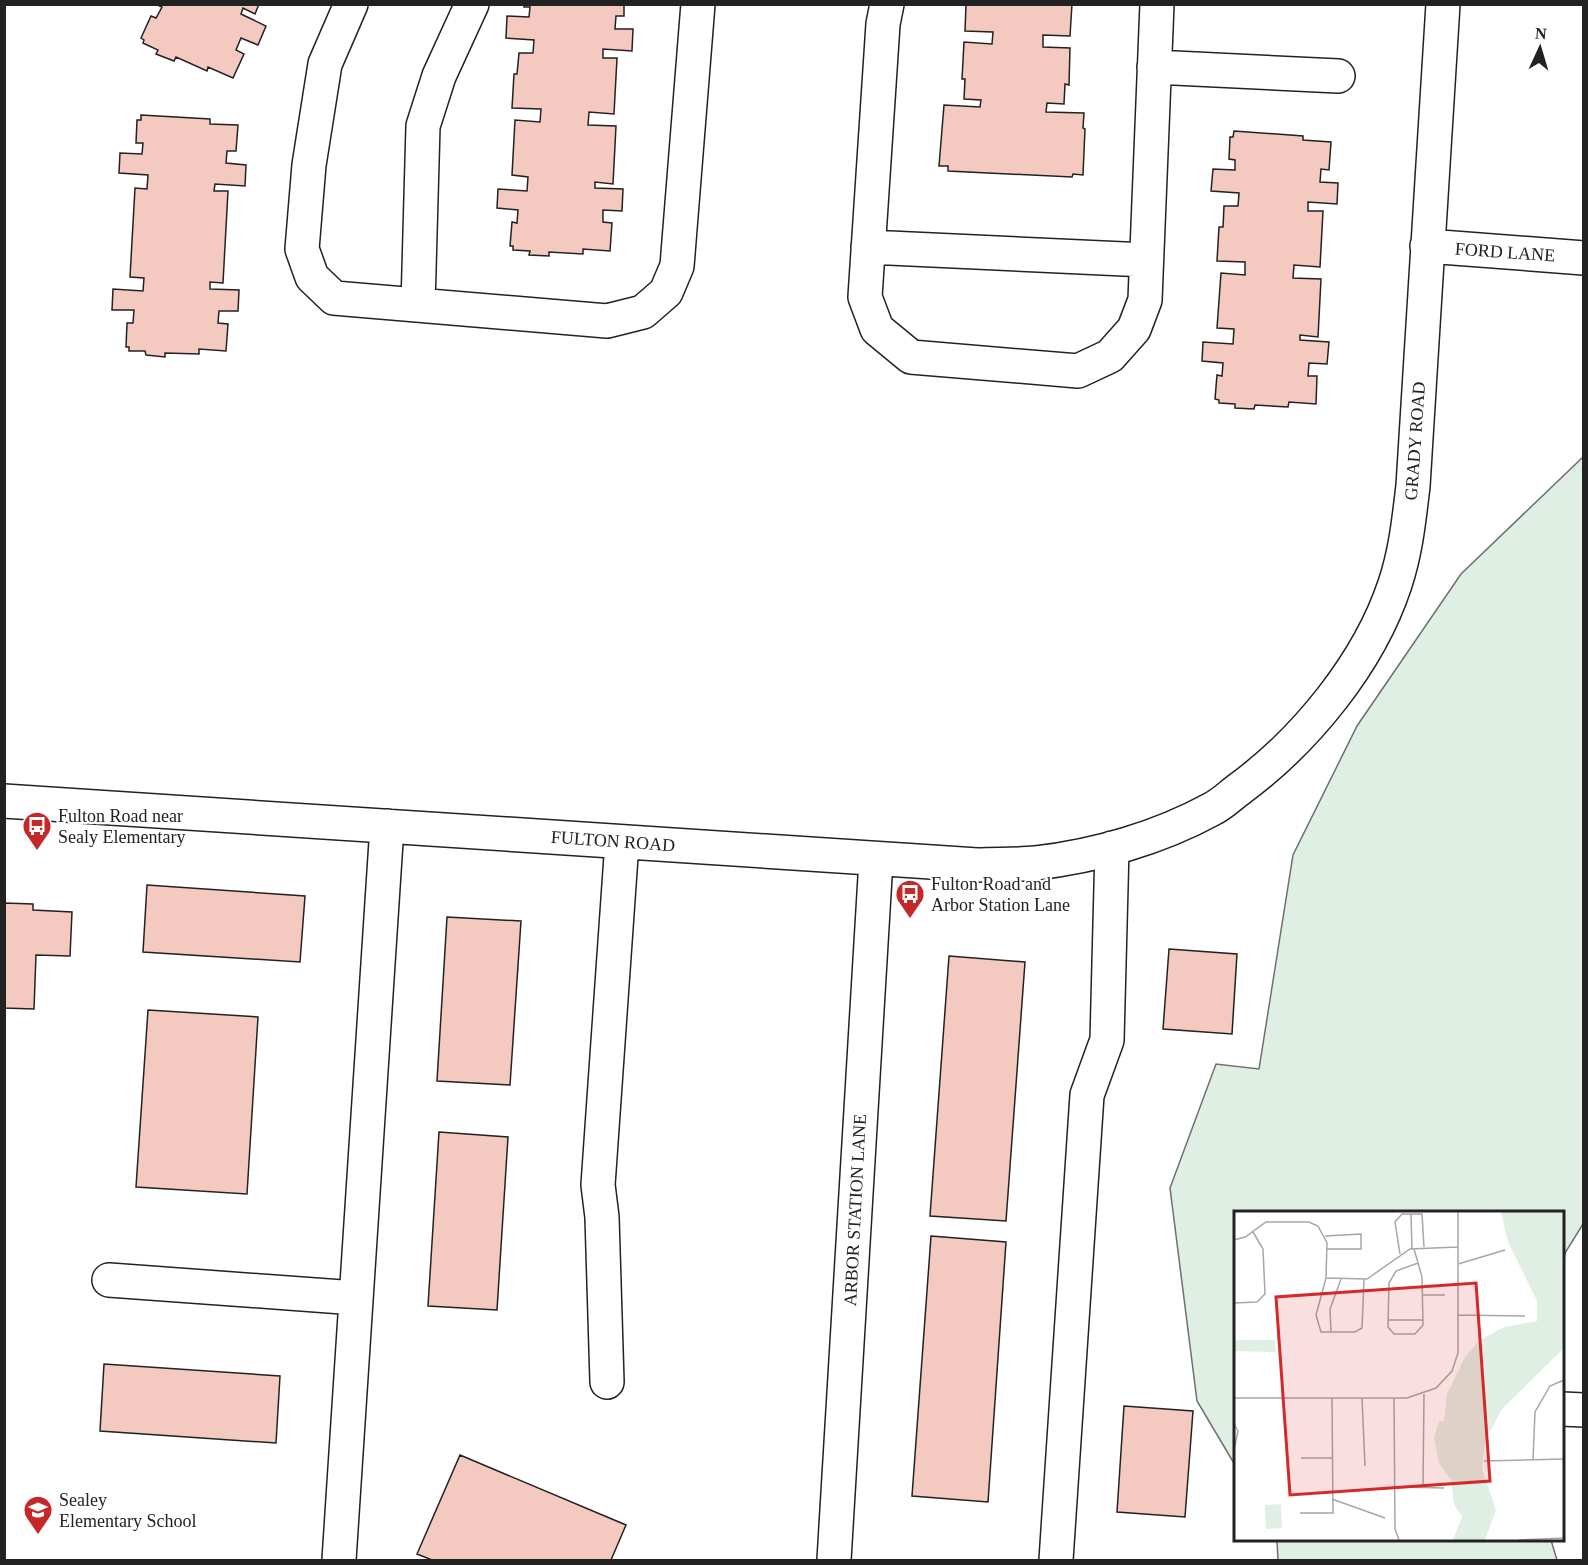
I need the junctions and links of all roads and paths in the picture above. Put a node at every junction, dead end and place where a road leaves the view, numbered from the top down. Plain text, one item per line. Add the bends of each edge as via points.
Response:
1 (351, 4) edge
2 (472, 4) edge
3 (698, 4) edge
4 (887, 4) edge
5 (1157, 4) edge
6 (1443, 4) edge
7 (1154, 67) junction
8 (1338, 76) dead end
9 (1427, 246) junction
10 (868, 247) junction
11 (1584, 258) edge
12 (1146, 260) junction
13 (418, 305) junction
14 (4, 801) edge
15 (1214, 808) joint
16 (387, 826) junction
17 (622, 842) junction
18 (1112, 848) junction
19 (876, 860) junction
20 (109, 1280) dead end
21 (356, 1298) junction
22 (607, 1382) dead end
23 (1564, 1409) edge
24 (1584, 1410) edge
25 (339, 1560) edge
26 (834, 1560) edge
27 (1056, 1560) edge

1 - 13 street via 325,64 309,165 302,249 312,277 334,298
2 - 13 street via 438,76 423,126
3 - 13 street via 677,266 666,292 643,312 608,321
4 - 10 street
5 - 7 street
6 - 9 street, GRADY ROAD
7 - 8 street
7 - 12 street
9 - 11 street, FORD LANE
9 - 15 street, GRADY ROAD via 1413,486 1407,540 1395,585 1374,632 1345,680 1311,723 1266,770
10 - 12 street
10 - 12 street via 865,297 877,329 911,357 1078,371 1110,356 1134,329 1144,300
14 - 16 street, FULTON ROAD
15 - 18 street, FULTON ROAD
16 - 17 street, FULTON ROAD
16 - 21 street
17 - 19 street, FULTON ROAD
17 - 22 street via 598,1185
18 - 19 street, FULTON ROAD via 1083,856 1023,863
18 - 27 street via 1107,1040 1087,1095
19 - 26 street, ARBOR STATION LANE
20 - 21 street
21 - 25 street
23 - 24 street

